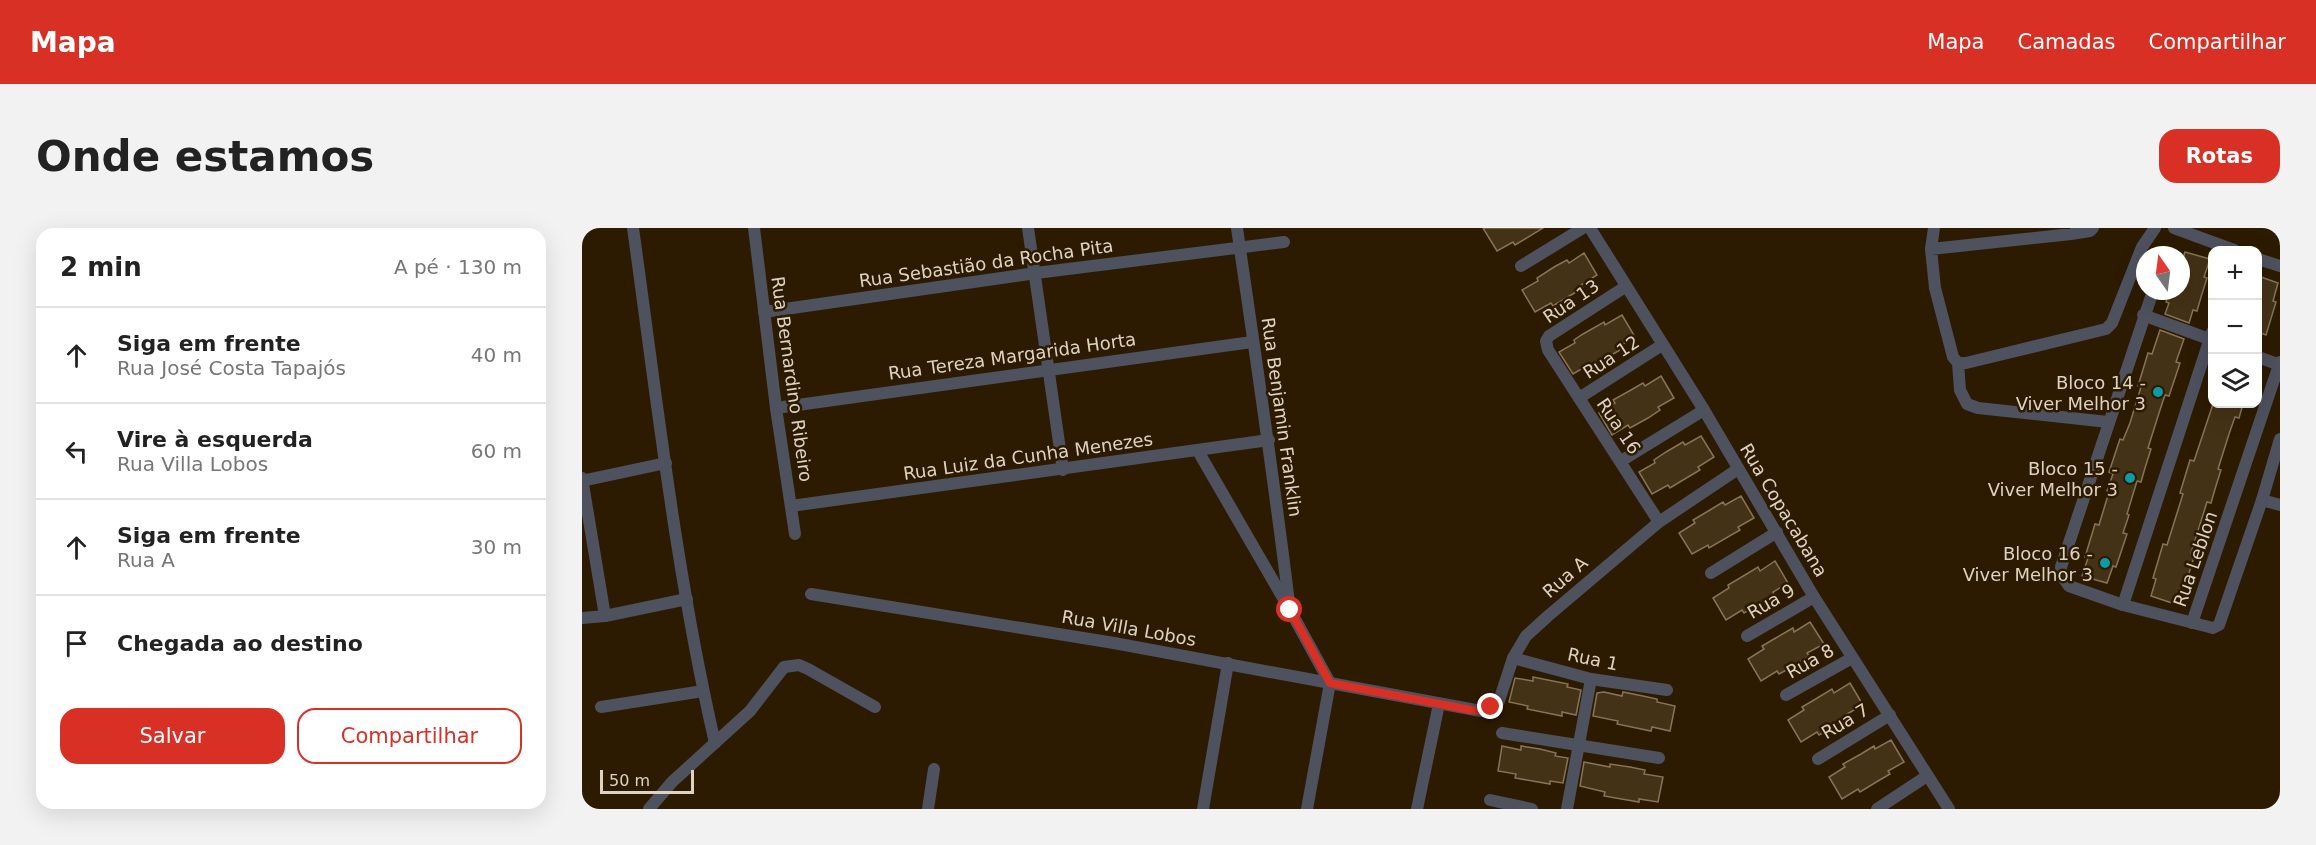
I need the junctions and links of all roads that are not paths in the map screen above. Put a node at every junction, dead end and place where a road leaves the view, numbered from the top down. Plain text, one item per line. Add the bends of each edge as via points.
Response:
1 (633, 228) edge
2 (754, 228) edge
3 (1028, 228) edge
4 (1237, 228) edge
5 (1583, 228) edge
6 (1590, 228) edge
7 (1934, 228) edge
8 (2093, 228) edge
9 (2155, 228) edge
10 (2174, 228) edge
11 (1284, 242) dead end
12 (1240, 246) junction
13 (2223, 246) edge
14 (1931, 249) junction
15 (2262, 260) edge
16 (1521, 266) dead end
17 (2280, 266) edge
18 (1036, 273) junction
19 (1625, 286) junction
20 (2149, 300) edge
21 (764, 312) junction
22 (2143, 315) junction
23 (2208, 336) edge
24 (1252, 342) junction
25 (1662, 345) junction
26 (2208, 349) edge
27 (1548, 350) joint
28 (2262, 358) edge
29 (1958, 363) junction
30 (2280, 364) edge
31 (1047, 369) junction
32 (1579, 398) junction
33 (776, 408) junction
34 (1704, 410) junction
35 (2108, 422) junction
36 (2280, 439) edge
37 (1269, 440) junction
38 (1198, 451) junction
39 (1621, 460) junction
40 (666, 464) junction
41 (1738, 469) junction
42 (1063, 470) junction
43 (582, 480) edge
44 (2262, 500) junction
45 (2280, 505) edge
46 (791, 506) junction
47 (1659, 522) junction
48 (1777, 532) junction
49 (795, 534) dead end
50 (1711, 573) dead end
51 (811, 594) dead end
52 (1814, 597) junction
53 (687, 599) junction
54 (2123, 605) junction
55 (1290, 610) junction
56 (605, 616) junction
57 (582, 618) edge
58 (2192, 623) junction
59 (1747, 636) dead end
60 (1513, 658) junction
61 (1852, 658) junction
62 (1228, 663) junction
63 (1591, 679) junction
64 (1330, 683) junction
65 (1667, 690) dead end
66 (703, 691) junction
67 (1786, 695) dead end
68 (1439, 704) junction
69 (875, 706) dead end
70 (601, 707) dead end
71 (1890, 715) junction
72 (1502, 733) dead end
73 (715, 743) junction
74 (1579, 745) junction
75 (1659, 758) dead end
76 (1818, 759) dead end
77 (934, 769) dead end
78 (1927, 776) junction
79 (1490, 800) dead end
80 (649, 809) edge
81 (928, 809) edge
82 (1203, 809) edge
83 (1307, 809) edge
84 (1417, 809) edge
85 (1532, 809) edge
86 (1567, 809) edge
87 (1877, 809) edge
88 (1948, 809) edge

1 - 40 street
2 - 21 street, Rua Bernardino Ribeiro
3 - 18 street
4 - 12 street, Rua Benjamin Franklin
5 - 16 street
6 - 19 street, Rua Copacabana
7 - 14 street
8 - 14 street via 2071,234
9 - 29 street via 2142,247 2112,323 2106,329
10 - 13 street
11 - 12 street, Rua Sebastião da Rocha Pita
12 - 18 street, Rua Sebastião da Rocha Pita
12 - 24 street, Rua Benjamin Franklin
14 - 29 street via 1935,288 1953,357
15 - 17 street
18 - 21 street, Rua Sebastião da Rocha Pita
18 - 31 street
19 - 25 street, Rua Copacabana
19 - 27 street, Rua 13 via 1549,336
20 - 22 street
21 - 33 street, Rua Bernardino Ribeiro
22 - 23 street
22 - 35 street
24 - 31 street, Rua Tereza Margarida Horta
24 - 37 street, Rua Benjamin Franklin
25 - 32 street, Rua 12
25 - 34 street, Rua Copacabana
26 - 54 street
27 - 32 street, Rua 16
28 - 30 street
29 - 35 street via 1960,390 1967,404
30 - 58 street, Rua Leblon
31 - 33 street, Rua Tereza Margarida Horta
31 - 42 street
32 - 39 street, Rua 16
33 - 46 street, Rua Bernardino Ribeiro
34 - 39 street
34 - 41 street, Rua Copacabana
35 - 54 street via 2061,575 2069,586
36 - 44 street, Rua Leblon
37 - 38 street, Rua Luiz da Cunha Menezes
37 - 55 street, Rua Benjamin Franklin
38 - 42 street, Rua Luiz da Cunha Menezes
38 - 55 street
39 - 47 street, Rua 16
40 - 43 street
40 - 53 street
41 - 47 street, Rua A
41 - 48 street, Rua Copacabana
42 - 46 street, Rua Luiz da Cunha Menezes
43 - 56 street
44 - 45 street
44 - 58 street, Rua Leblon via 2218,625 2213,628
46 - 49 street, Rua Bernardino Ribeiro
47 - 60 street, Rua A via 1526,636
48 - 50 street
48 - 52 street, Rua Copacabana
51 - 62 street, Rua Villa Lobos
52 - 59 street, Rua 9
52 - 61 street, Rua Copacabana
53 - 56 street
53 - 66 street
54 - 58 street
55 - 64 street
56 - 57 street
60 - 63 street, Rua 1
60 - 68 street, Rua A via 1499,701 1491,707 1481,711
61 - 67 street, Rua 8
61 - 71 street, Rua Copacabana
62 - 64 street, Rua Villa Lobos
62 - 82 street
63 - 65 street, Rua 1
63 - 74 street
64 - 68 street, Rua Villa Lobos
64 - 83 street
66 - 70 street
66 - 73 street
68 - 84 street
69 - 73 street via 808,669 790,665 780,671 750,711
71 - 76 street, Rua 7
71 - 78 street, Rua Copacabana
72 - 74 street
73 - 80 street
74 - 75 street
74 - 86 street
77 - 81 street
78 - 87 street
78 - 88 street, Rua Copacabana
79 - 85 street

